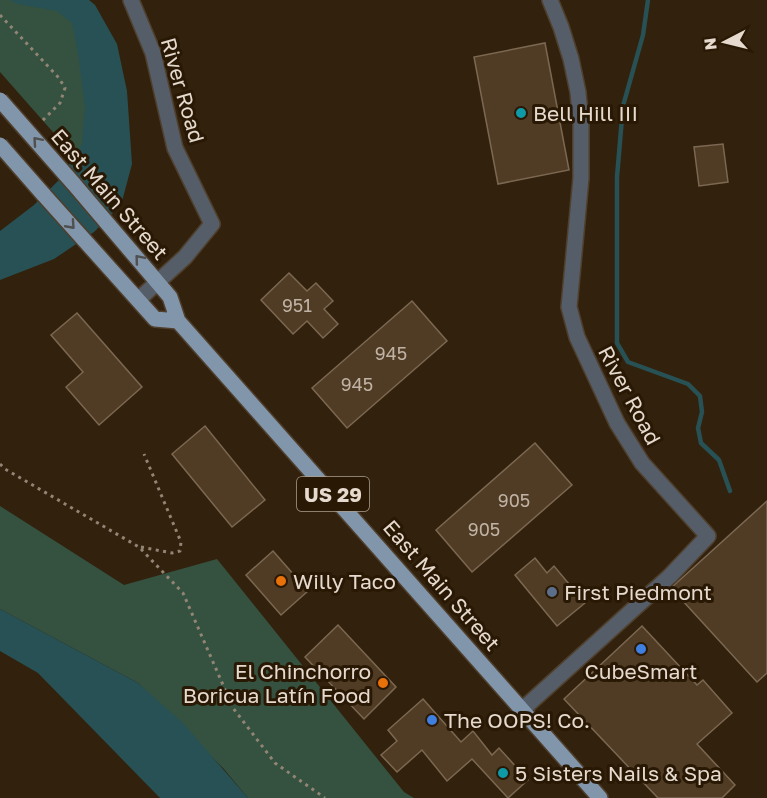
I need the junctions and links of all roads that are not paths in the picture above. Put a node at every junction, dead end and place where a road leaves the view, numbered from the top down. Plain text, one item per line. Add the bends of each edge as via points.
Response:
1 (131, 0) edge
2 (550, 0) edge
3 (0, 99) edge
4 (0, 145) edge
5 (158, 282) junction
6 (138, 300) junction
7 (178, 321) junction
8 (523, 709) junction
9 (600, 798) edge

1 - 5 street, River Road via 153,52 176,148 212,225
2 - 8 street, River Road via 571,59 581,125 581,178 570,308 577,337 617,423 642,463 708,536 670,576
5 -> 3 main road, East Main Street / US 29, bridge
4 -> 6 main road, bridge
5 - 6 street, River Road
5 - 7 main road, East Main Street / US 29 via 170,297
6 - 7 main road via 155,319
7 - 8 main road, East Main Street / US 29
8 - 9 main road, East Main Street / US 29

